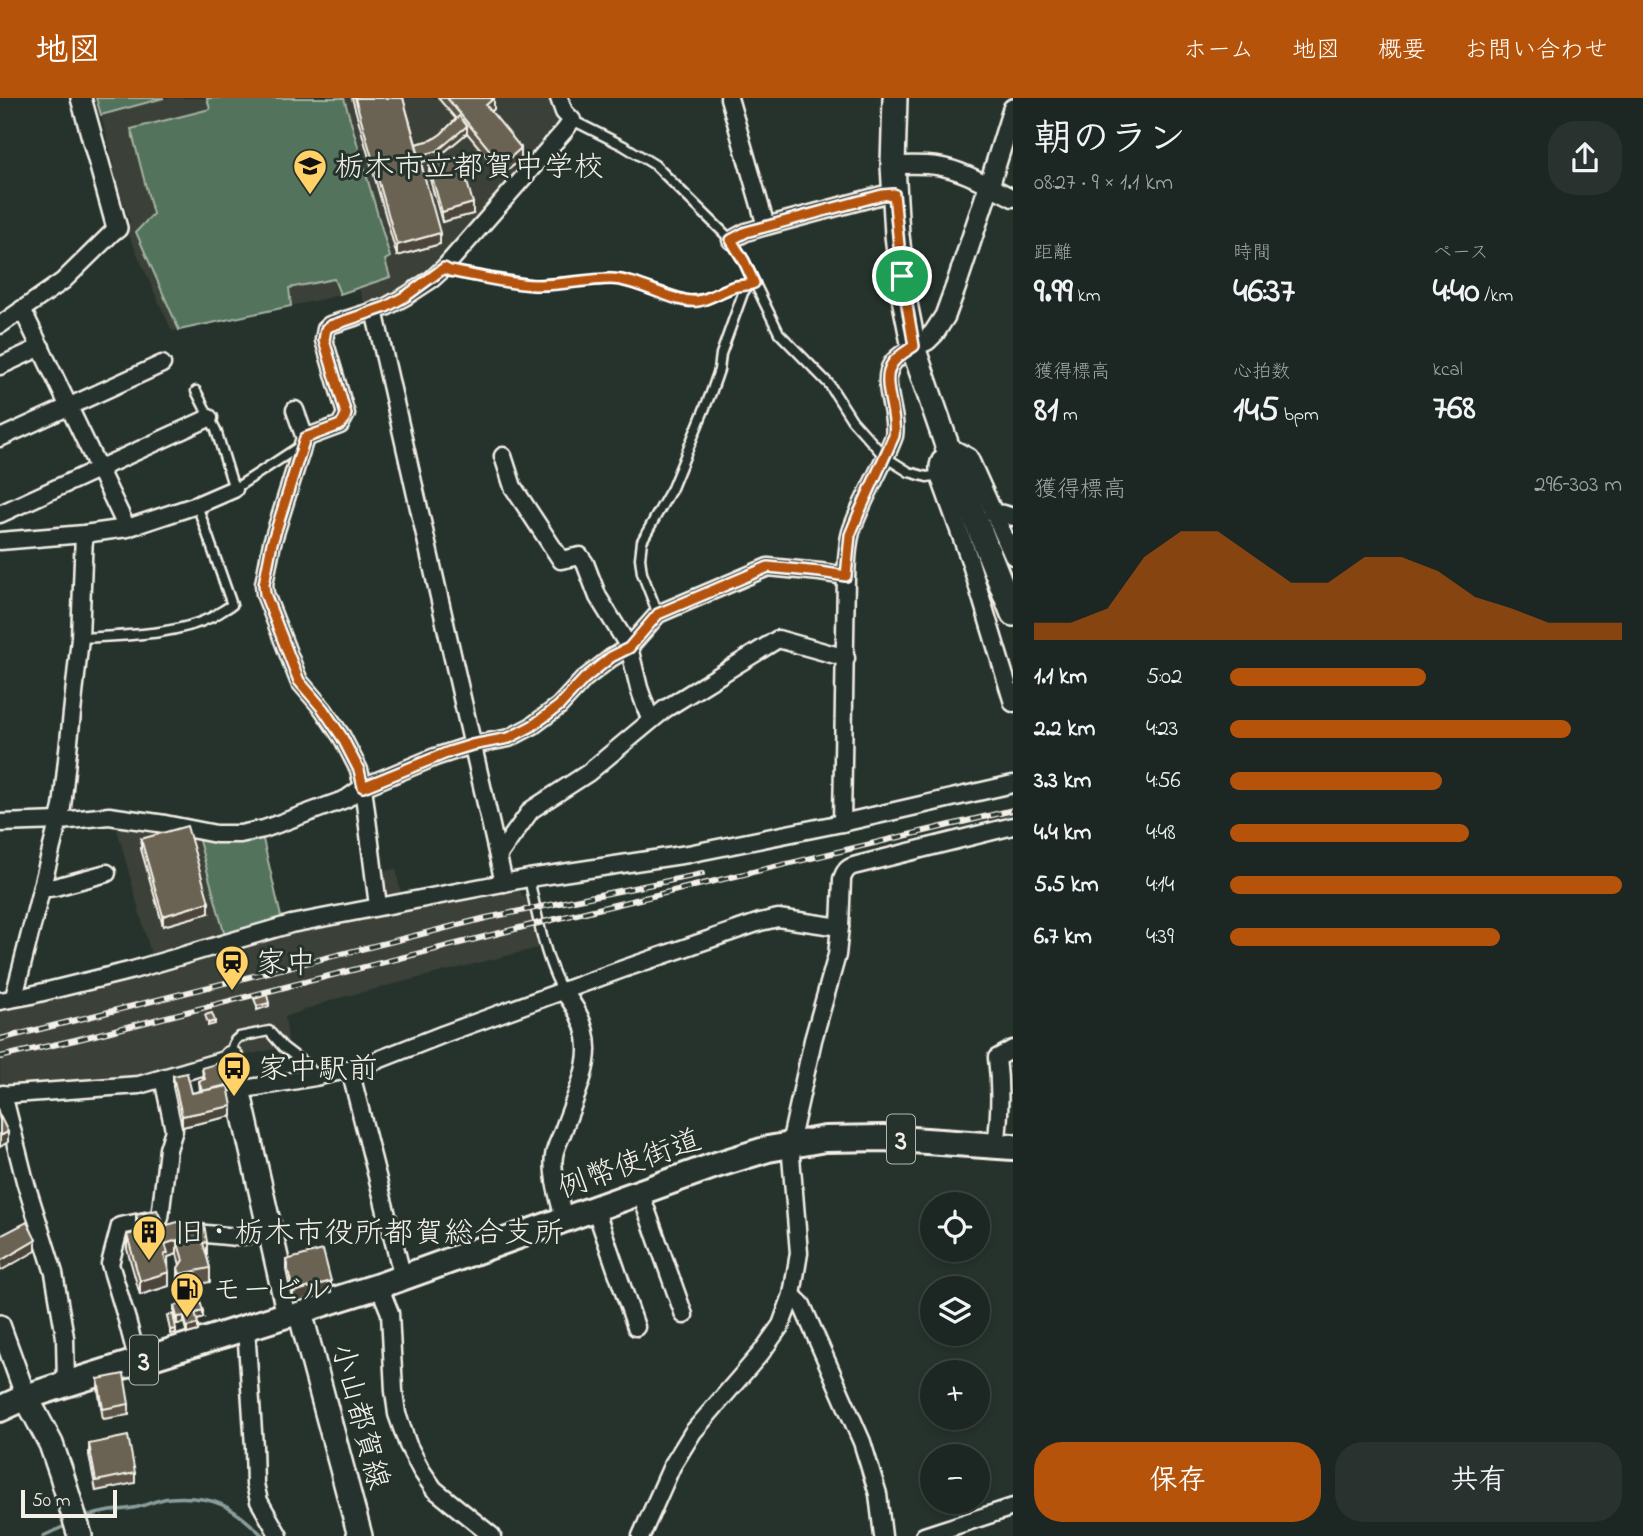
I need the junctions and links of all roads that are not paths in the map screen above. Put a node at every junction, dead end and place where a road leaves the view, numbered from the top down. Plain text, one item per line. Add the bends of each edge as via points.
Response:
1 (81, 98) edge
2 (559, 98) edge
3 (729, 98) edge
4 (895, 98) edge
5 (1013, 109) edge
6 (572, 120) junction
7 (893, 165) junction
8 (989, 186) junction
9 (894, 194) junction
10 (1013, 198) edge
11 (766, 226) junction
12 (117, 228) joint
13 (731, 240) junction
14 (444, 268) junction
15 (751, 284) junction
16 (22, 309) junction
17 (374, 310) junction
18 (0, 325) edge
19 (914, 346) junction
20 (41, 347) junction
21 (162, 364) dead end
22 (0, 366) edge
23 (196, 391) dead end
24 (69, 406) junction
25 (295, 410) dead end
26 (209, 418) junction
27 (0, 438) edge
28 (304, 442) junction
29 (949, 453) junction
30 (503, 456) dead end
31 (885, 457) junction
32 (100, 469) junction
33 (939, 475) junction
34 (234, 489) junction
35 (197, 505) junction
36 (993, 513) junction
37 (0, 514) edge
38 (1013, 517) edge
39 (127, 528) junction
40 (84, 534) junction
41 (0, 541) edge
42 (1013, 556) edge
43 (846, 576) junction
44 (658, 614) junction
45 (1013, 614) edge
46 (80, 638) junction
47 (629, 648) junction
48 (846, 658) junction
49 (1013, 703) edge
50 (652, 720) junction
51 (472, 745) junction
52 (1013, 784) edge
53 (363, 787) junction
54 (60, 821) junction
55 (0, 823) edge
56 (842, 823) junction
57 (1013, 827) edge
58 (498, 856) junction
59 (107, 873) dead end
60 (530, 878) junction
61 (504, 883) junction
62 (43, 885) junction
63 (379, 906) junction
64 (840, 927) junction
65 (563, 991) junction
66 (7, 999) edge
67 (1013, 1049) edge
68 (231, 1058) junction
69 (350, 1070) junction
70 (315, 1077) junction
71 (163, 1078) junction
72 (239, 1090) junction
73 (2, 1095) edge
74 (790, 1144) junction
75 (1005, 1146) edge
76 (640, 1192) junction
77 (595, 1208) junction
78 (160, 1218) junction
79 (565, 1219) junction
80 (270, 1231) junction
81 (402, 1278) junction
82 (379, 1286) junction
83 (792, 1295) junction
84 (295, 1313) junction
85 (684, 1315) dead end
86 (0, 1325) edge
87 (636, 1327) dead end
88 (246, 1328) junction
89 (138, 1362) junction
90 (66, 1384) junction
91 (26, 1397) junction
92 (0, 1409) edge
93 (1013, 1507) edge
94 (80, 1536) edge
95 (279, 1536) edge
96 (360, 1536) edge
97 (492, 1536) edge
98 (641, 1536) edge
99 (883, 1536) edge
100 (924, 1536) edge

1 - 12 street
2 - 6 street
3 - 11 street
4 - 7 main road
5 - 8 street
6 - 13 lane via 655,165
6 - 14 street
7 - 8 street via 948,168
7 - 9 main road
8 - 10 street
8 - 19 street via 945,316 927,340
9 - 11 street
9 - 19 main road
11 - 13 street
12 - 16 street via 63,281
13 - 15 lane
14 - 15 lane via 534,285 622,280 689,301
14 - 17 street via 406,296
15 - 31 lane via 782,338 829,384 852,420
15 - 44 lane via 743,293 711,393 668,494 642,541 642,573
16 - 18 street
16 - 20 street
17 - 28 street via 326,329 324,340 346,414 340,425
17 - 51 street
19 - 29 main road
19 - 31 street via 897,358 888,374 896,427
20 - 22 street
20 - 24 street
21 - 24 street
23 - 26 lane
24 - 27 street
24 - 32 street
25 - 28 street
26 - 32 street
26 - 34 lane
28 - 34 lane
28 - 53 street via 272,543 265,594 299,681 342,737
29 - 33 street via 937,466
29 - 36 street via 956,450 969,457
29 - 45 main road
30 - 47 street via 513,487 561,560 580,556 586,562 598,597
31 - 33 lane via 916,475
31 - 43 street via 850,535
32 - 37 street
32 - 39 street
33 - 49 street
34 - 35 street
35 - 39 street
35 - 46 lane via 232,605 211,618 177,628
36 - 38 street
36 - 42 street
39 - 40 street
40 - 41 street
40 - 46 street
43 - 44 street via 768,567
43 - 48 street
44 - 47 street
46 - 54 street
47 - 50 street
47 - 51 street via 611,657 532,726 509,738
48 - 50 street via 778,639
48 - 56 street
50 - 58 street via 588,773 531,810
51 - 53 street
51 - 58 street
52 - 56 street
53 - 54 street via 313,812 240,834 109,816
53 - 63 street
54 - 55 street
54 - 62 street
56 - 60 street via 688,855
57 - 64 street via 846,869
58 - 61 street
59 - 62 street via 55,887
60 - 61 street
60 - 65 lane via 551,964
61 - 63 street
62 - 66 street
63 - 66 street
64 - 65 street via 770,919
64 - 74 street via 837,956
65 - 69 street
65 - 79 street via 586,1032 588,1048 587,1065 554,1157
67 - 75 street via 997,1058
68 - 70 lane via 235,1039 269,1031
68 - 71 street
68 - 72 main road, 小山都賀線
69 - 70 street
69 - 81 street
70 - 72 street
71 - 73 street via 139,1085
71 - 78 street via 174,1130
72 - 80 main road, 小山都賀線
73 - 90 street via 54,1273 65,1337
74 - 75 main road, 例幣使街道 / 3 via 855,1137
74 - 76 main road, 例幣使街道 / 3
74 - 83 street via 799,1252
76 - 77 main road, 例幣使街道 / 3
76 - 85 street
77 - 79 main road, 例幣使街道 / 3
77 - 87 street
78 - 80 street via 164,1228 189,1232 237,1237
78 - 89 street via 120,1226 110,1264
79 - 81 main road, 例幣使街道 / 3
80 - 84 main road, 小山都賀線
81 - 82 main road, 例幣使街道 / 3
82 - 84 main road, 例幣使街道 / 3
82 - 97 street via 390,1313 397,1414 408,1445 434,1489
83 - 98 street via 780,1325 761,1353 693,1432 672,1466
83 - 99 street via 802,1305 862,1442 878,1494
84 - 88 main road, 例幣使街道 / 3
84 - 96 main road, 小山都賀線
86 - 91 street
88 - 89 main road, 例幣使街道 / 3
88 - 95 street via 255,1484
89 - 90 main road, 例幣使街道 / 3
90 - 91 main road, 例幣使街道 / 3
91 - 92 main road, 例幣使街道 / 3
91 - 94 main road via 51,1444
93 - 100 street

